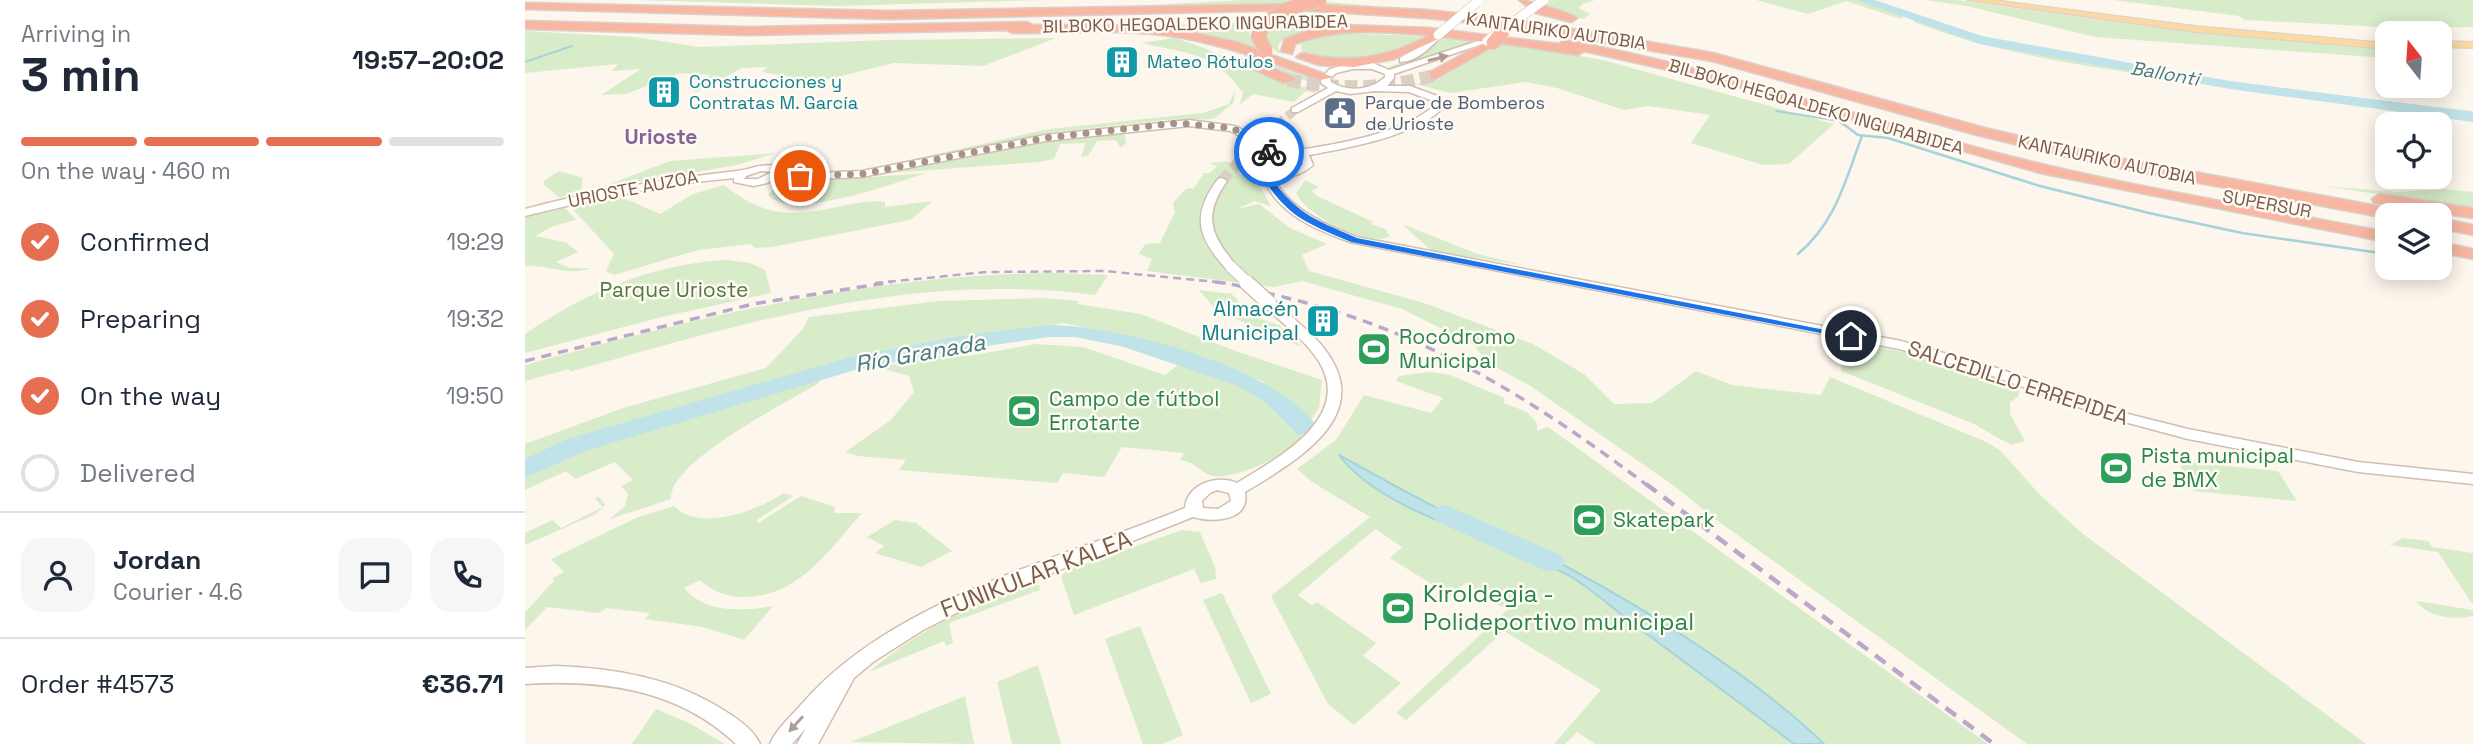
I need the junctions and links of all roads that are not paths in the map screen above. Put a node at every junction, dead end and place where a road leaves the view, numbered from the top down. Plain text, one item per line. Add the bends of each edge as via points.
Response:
1 (553, 0) edge
2 (1100, 0) edge
3 (1220, 0) edge
4 (1320, 0) edge
5 (1331, 0) edge
6 (1525, 0) edge
7 (1544, 0) edge
8 (1972, 0) edge
9 (2010, 0) edge
10 (1479, 1) edge
11 (1448, 3) dead end
12 (525, 11) edge
13 (1048, 11) junction
14 (1583, 20) dead end
15 (525, 25) edge
16 (954, 29) junction
17 (1614, 30) junction
18 (1503, 31) joint
19 (1643, 31) dead end
20 (1155, 32) junction
21 (1436, 36) junction
22 (1490, 42) junction
23 (2375, 42) edge
24 (2375, 42) edge
25 (2452, 46) edge
26 (2473, 47) edge
27 (1287, 51) junction
28 (1759, 60) junction
29 (1651, 62) junction
30 (1373, 66) junction
31 (1300, 67) junction
32 (1345, 67) junction
33 (1436, 75) tunnel mouth
34 (1390, 76) junction
35 (1325, 77) junction
36 (1288, 80) tunnel mouth
37 (1336, 89) junction
38 (1374, 89) junction
39 (1410, 89) junction
40 (1295, 110) tunnel mouth
41 (1347, 145) junction
42 (1296, 153) junction
43 (1271, 155) junction
44 (1304, 168) junction
45 (1265, 172) junction
46 (1222, 181) tunnel mouth
47 (2231, 185) junction
48 (1284, 203) junction
49 (2375, 211) edge
50 (525, 213) edge
51 (2473, 213) edge
52 (2473, 220) edge
53 (2375, 223) edge
54 (2452, 226) edge
55 (2473, 230) edge
56 (2375, 235) edge
57 (2452, 239) edge
58 (2473, 243) edge
59 (2452, 250) edge
60 (2473, 254) edge
61 (2473, 479) edge
62 (1237, 490) junction
63 (1195, 510) junction
64 (848, 671) junction
65 (525, 676) edge
66 (750, 744) edge
67 (780, 744) edge
68 (807, 744) edge

1 - 2 highway via 874,9
3 - 13 highway
4 - 31 highway, bridge via 1289,9 1263,24 1258,36 1266,51
5 - 17 highway
6 - 14 highway via 1540,11
7 - 18 street, bridge
8 - 23 main road via 2195,29
9 - 24 main road via 2209,27
10 - 21 street, bridge
11 - 17 highway
12 - 13 highway, KANTAURIKO AUTOBIA via 828,15
12 - 53 highway, SUPERSUR via 785,21 1200,13 1424,20 1619,46 1727,70 2037,156
13 - 47 highway, KANTAURIKO AUTOBIA via 1327,8 1567,30 1713,57 1994,135
15 - 16 highway, BILBOKO HEGOALDEKO INGURABIDEA
16 - 20 highway
16 - 29 highway, BILBOKO HEGOALDEKO INGURABIDEA via 1233,20 1380,23 1532,39
17 - 28 highway
18 - 22 highway, bridge
19 - 28 highway
20 - 31 highway via 1215,41
20 - 36 highway via 1222,49
21 - 27 highway via 1400,54 1360,61 1318,61
21 - 30 street via 1408,59
22 - 33 highway
34 -> 22 street
25 - 26 main road
27 - 29 highway via 1289,41 1300,35 1354,29 1480,38
27 - 32 highway via 1303,61
28 - 51 highway via 2111,153 2264,182
29 - 56 highway, BILBOKO HEGOALDEKO INGURABIDEA via 2039,168
30 - 32 street
30 - 34 street
31 - 35 highway
32 - 35 street
34 - 38 street
34 - 39 street
35 - 37 street
37 - 38 street
37 - 40 street
38 - 39 street
39 - 41 street via 1437,99 1437,111
41 - 42 street
41 - 44 street
42 - 43 street
42 - 44 street via 1306,157
43 - 45 street via 1259,163
43 - 50 street, URIOSTE AUZOA via 1256,140 1232,128 1189,123 1045,138 862,174 778,173 747,183 738,180 742,174 702,175 626,187
44 - 45 street
44 - 48 street via 1290,183
45 - 48 street
46 - 62 street, bridge via 1208,203 1204,220 1208,238 1231,267 1310,342 1331,369 1336,396 1321,428 1290,457
47 - 49 highway, KANTAURIKO AUTOBIA
47 - 52 highway
48 - 61 street, SALCEDILLO ERREPIDEA via 1306,220 1354,240 1901,345 1992,371 2111,414 2188,434 2357,467
54 - 55 highway
57 - 58 highway
59 - 60 highway
62 - 63 street via 1223,484 1204,489 1193,499
62 - 63 street via 1239,503 1227,513 1209,516
63 - 64 street, FUNIKULAR KALEA via 951,605
64 -> 67 street, FUNIKULAR KALEA
64 - 68 street
65 - 66 street via 613,677 659,689 699,706

